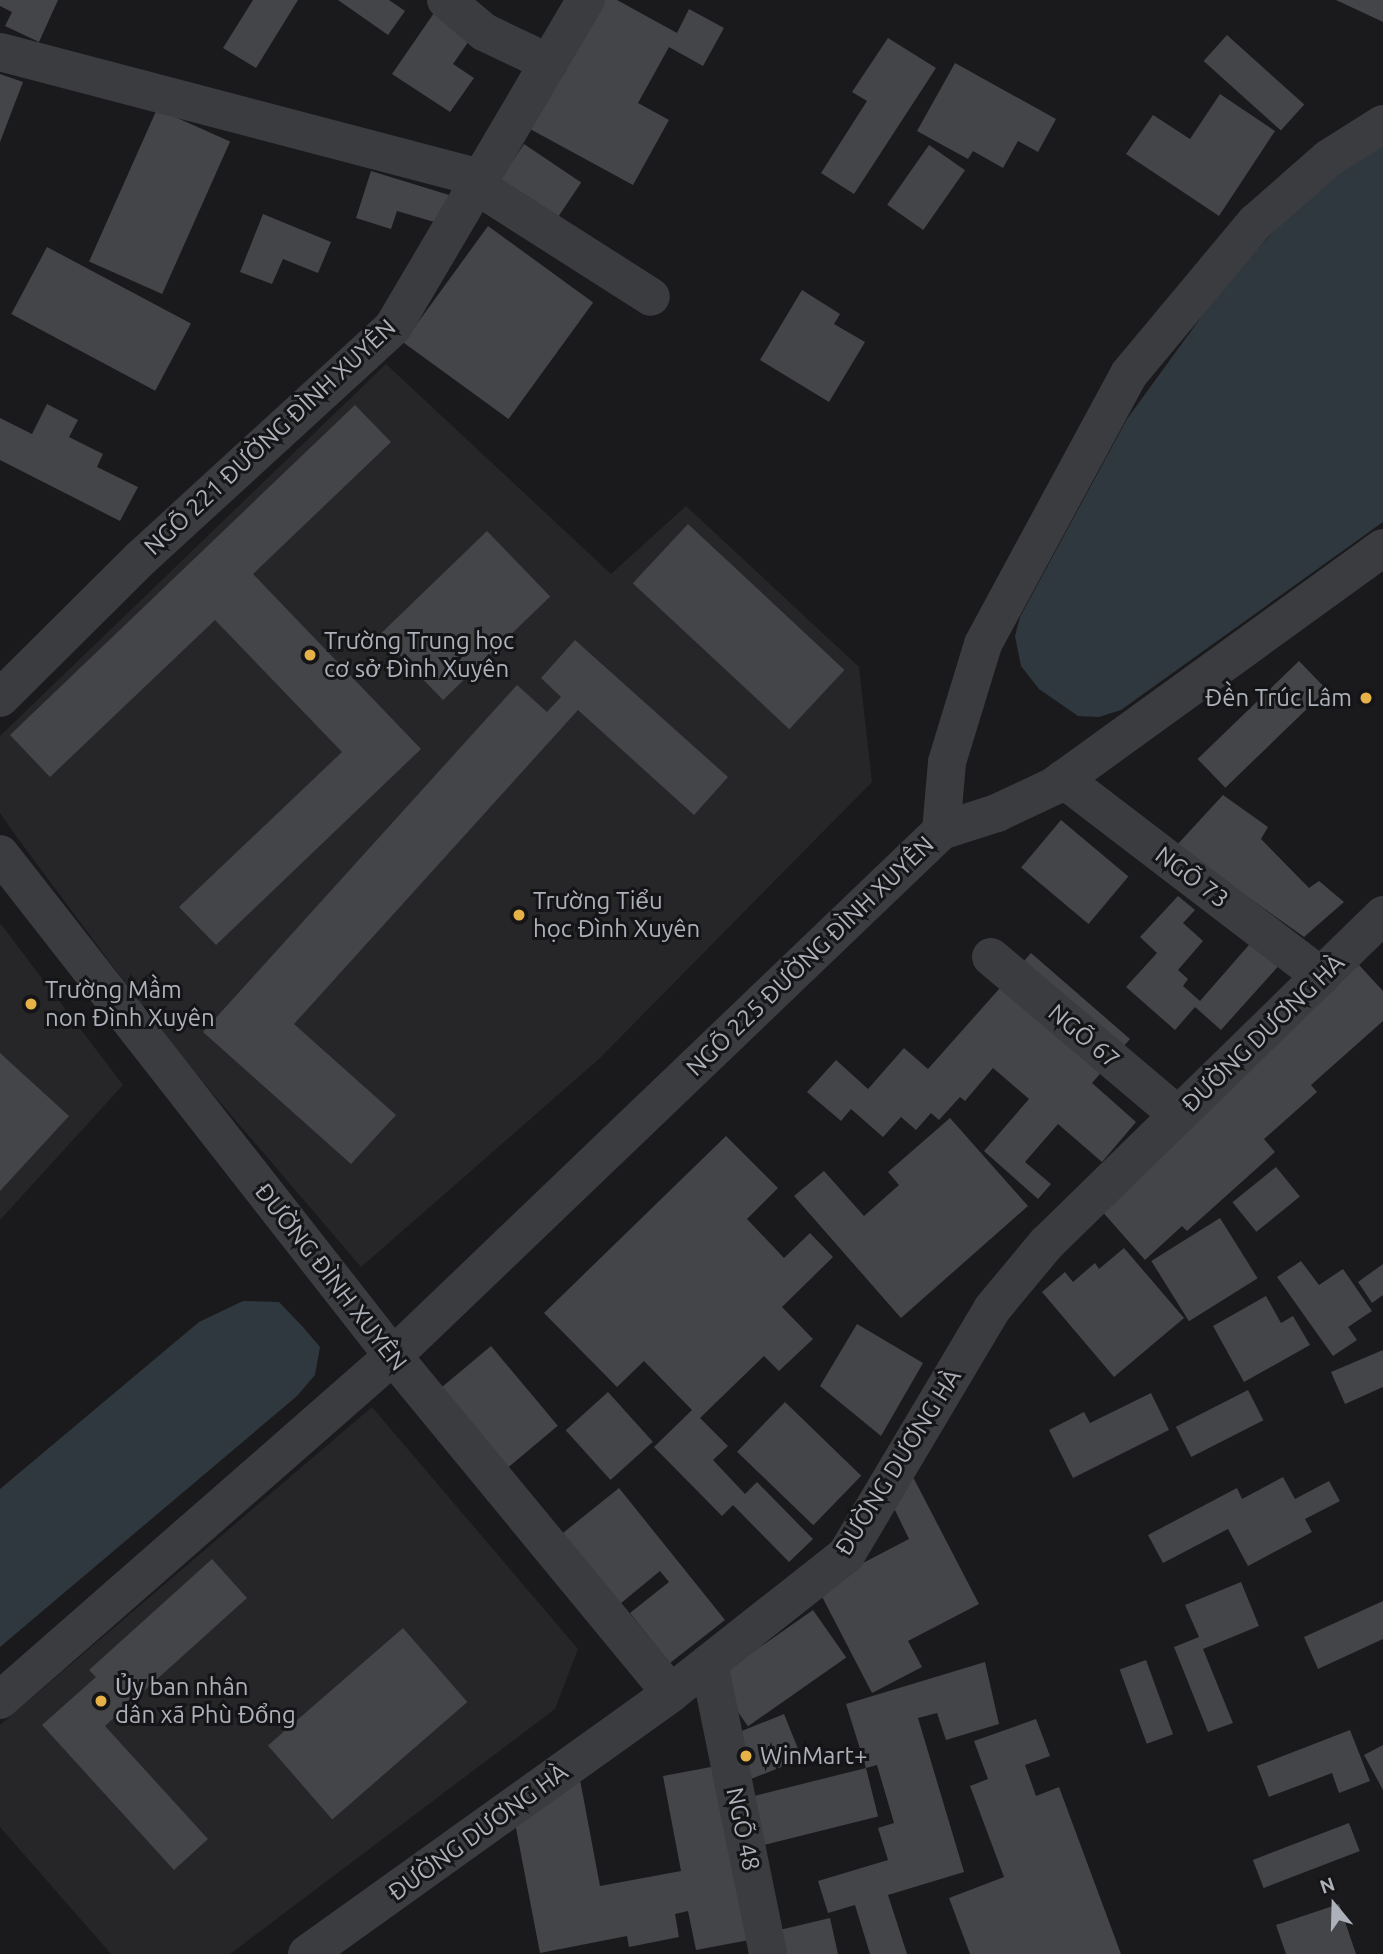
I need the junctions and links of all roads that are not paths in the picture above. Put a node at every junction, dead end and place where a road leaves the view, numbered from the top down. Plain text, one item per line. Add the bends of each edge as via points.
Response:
1 (446, 0) edge
2 (586, 0) edge
3 (0, 52) edge
4 (549, 63) junction
5 (1383, 124) edge
6 (479, 182) junction
7 (651, 297) dead end
8 (1383, 548) edge
9 (0, 698) edge
10 (1063, 779) junction
11 (941, 831) junction
12 (0, 854) edge
13 (1383, 915) edge
14 (991, 957) dead end
15 (1321, 976) junction
16 (1178, 1115) junction
17 (393, 1356) junction
18 (709, 1663) junction
19 (671, 1693) junction
20 (0, 1700) edge
21 (307, 1954) edge
22 (768, 1954) edge

1 - 4 street via 484,32
2 - 4 street, NGÕ 221 ĐƯỜNG ĐÌNH XUYÊN
3 - 6 street
4 - 6 street, NGÕ 221 ĐƯỜNG ĐÌNH XUYÊN
5 - 11 street, NGÕ 225 ĐƯỜNG ĐÌNH XUYÊN via 1329,158 1255,223 1129,374 983,644 947,762
6 - 7 street
6 - 9 street, NGÕ 221 ĐƯỜNG ĐÌNH XUYÊN via 393,327 141,558
8 - 10 street
10 - 11 street via 997,813
10 - 15 street, NGÕ 73
11 - 17 street, NGÕ 225 ĐƯỜNG ĐÌNH XUYÊN
12 - 17 street, ĐƯỜNG ĐÌNH XUYÊN
13 - 15 street, ĐƯỜNG DƯƠNG HÀ
14 - 16 street, NGÕ 67
15 - 16 street, ĐƯỜNG DƯƠNG HÀ
16 - 18 street, ĐƯỜNG DƯƠNG HÀ via 1046,1244 992,1309 846,1555
17 - 19 street, ĐƯỜNG ĐÌNH XUYÊN
17 - 20 street, NGÕ 225 ĐƯỜNG ĐÌNH XUYÊN
18 - 19 street, ĐƯỜNG DƯƠNG HÀ
18 - 22 street, NGÕ 48
19 - 21 street, ĐƯỜNG DƯƠNG HÀ

